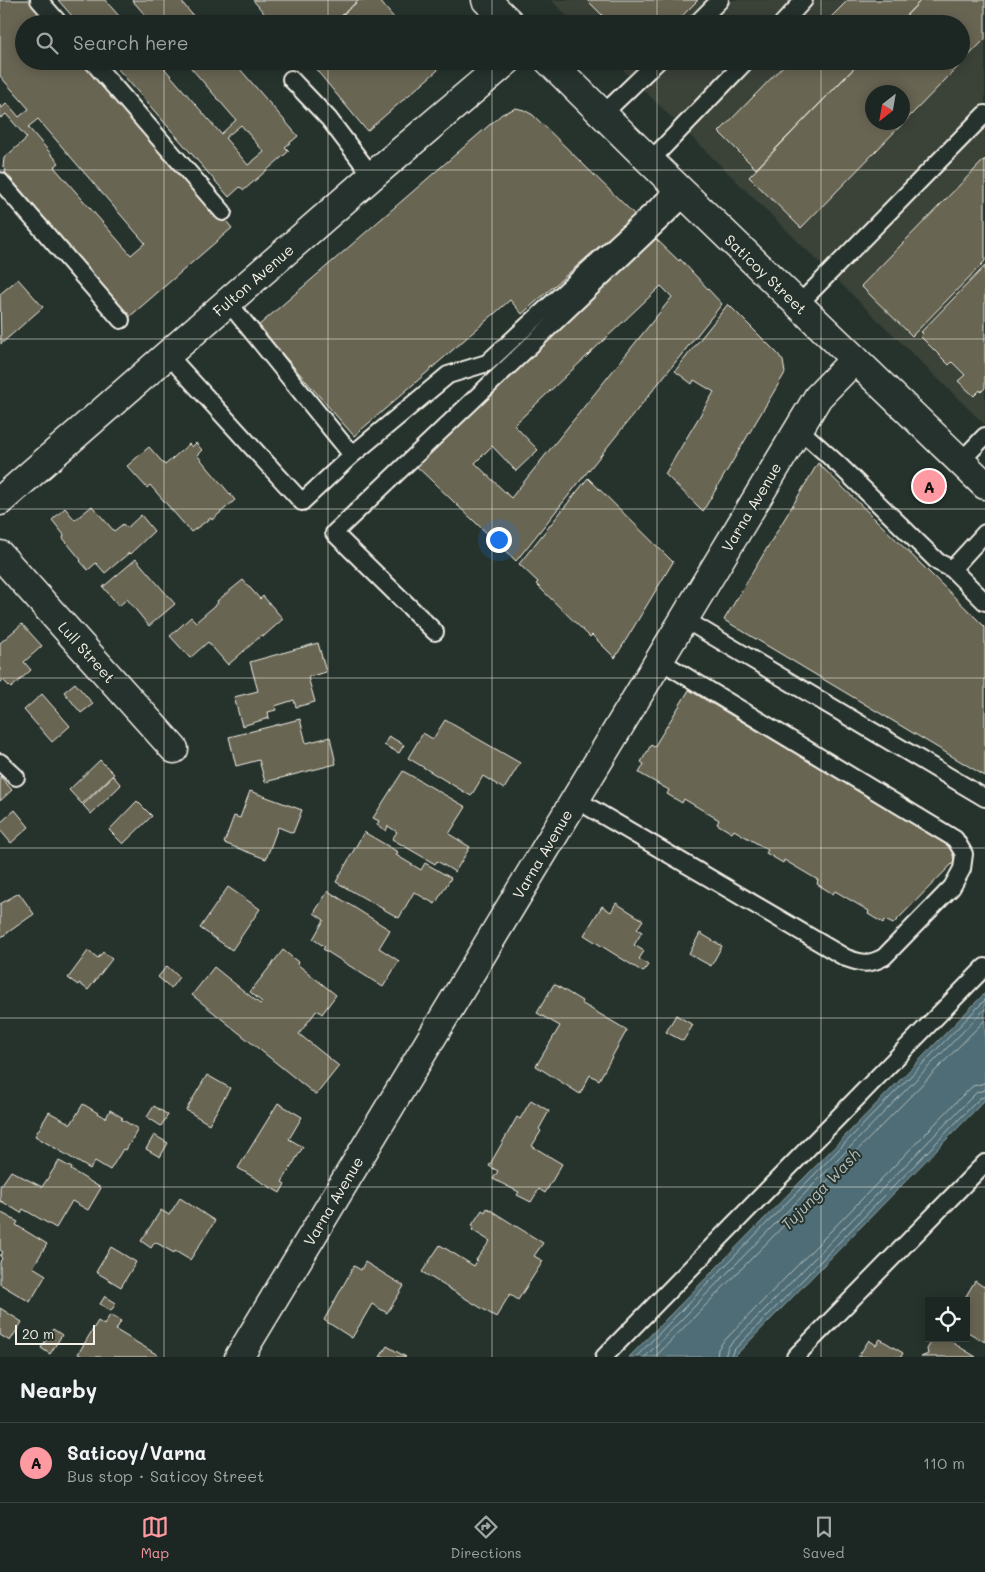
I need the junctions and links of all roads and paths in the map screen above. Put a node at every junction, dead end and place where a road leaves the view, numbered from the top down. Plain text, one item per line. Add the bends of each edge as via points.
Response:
1 (39, 0) edge
2 (486, 0) edge
3 (720, 0) edge
4 (804, 0) edge
5 (52, 15) edge
6 (502, 15) edge
7 (705, 15) edge
8 (790, 15) edge
9 (100, 70) edge
10 (496, 70) edge
11 (558, 70) edge
12 (649, 70) edge
13 (737, 70) edge
14 (292, 79) dead end
15 (603, 114) junction
16 (985, 114) edge
17 (650, 161) junction
18 (372, 176) junction
19 (0, 181) edge
20 (683, 192) junction
21 (223, 212) dead end
22 (228, 302) junction
23 (798, 305) junction
24 (121, 320) dead end
25 (168, 355) junction
26 (855, 359) junction
27 (799, 429) junction
28 (985, 436) edge
29 (352, 455) junction
30 (961, 461) junction
31 (985, 485) edge
32 (0, 501) edge
33 (985, 533) edge
34 (0, 556) edge
35 (952, 569) junction
36 (985, 602) edge
37 (684, 619) junction
38 (435, 632) dead end
39 (659, 660) junction
40 (174, 749) dead end
41 (0, 762) edge
42 (16, 778) dead end
43 (575, 798) junction
44 (985, 798) edge
45 (985, 967) edge
46 (985, 1163) edge
47 (239, 1357) edge
48 (604, 1357) edge
49 (795, 1357) edge

1 - 5 lane
2 - 6 street
3 - 7 lane
4 - 8 lane
9 - 21 lane
10 - 18 street, Fulton Avenue
11 - 15 street, Saticoy Street
12 - 15 lane
13 - 17 lane
14 - 18 lane via 329,118
15 - 17 street, Saticoy Street
16 - 23 lane
17 - 20 street, Saticoy Street
18 - 22 street, Fulton Avenue
19 - 24 lane
20 - 23 street, Saticoy Street
20 - 29 lane via 487,363 448,375
20 - 38 lane via 334,533
22 - 25 street, Fulton Avenue
22 - 29 lane
23 - 26 street, Saticoy Street
25 - 29 lane via 302,502
25 - 32 street, Fulton Avenue
26 - 27 street, Varna Avenue via 818,397
26 - 30 street, Saticoy Street
27 - 35 lane via 938,562
27 - 37 street, Varna Avenue
28 - 30 lane
30 - 31 street, Saticoy Street
33 - 35 lane
34 - 40 street, Lull Street
35 - 36 lane
37 - 39 street, Varna Avenue
37 - 44 lane
39 - 43 street, Varna Avenue
39 - 43 lane via 955,839 964,854 962,869 952,887 884,957 873,963 860,963 846,958
41 - 42 lane
43 - 47 street, Varna Avenue
45 - 48 lane
46 - 49 lane

